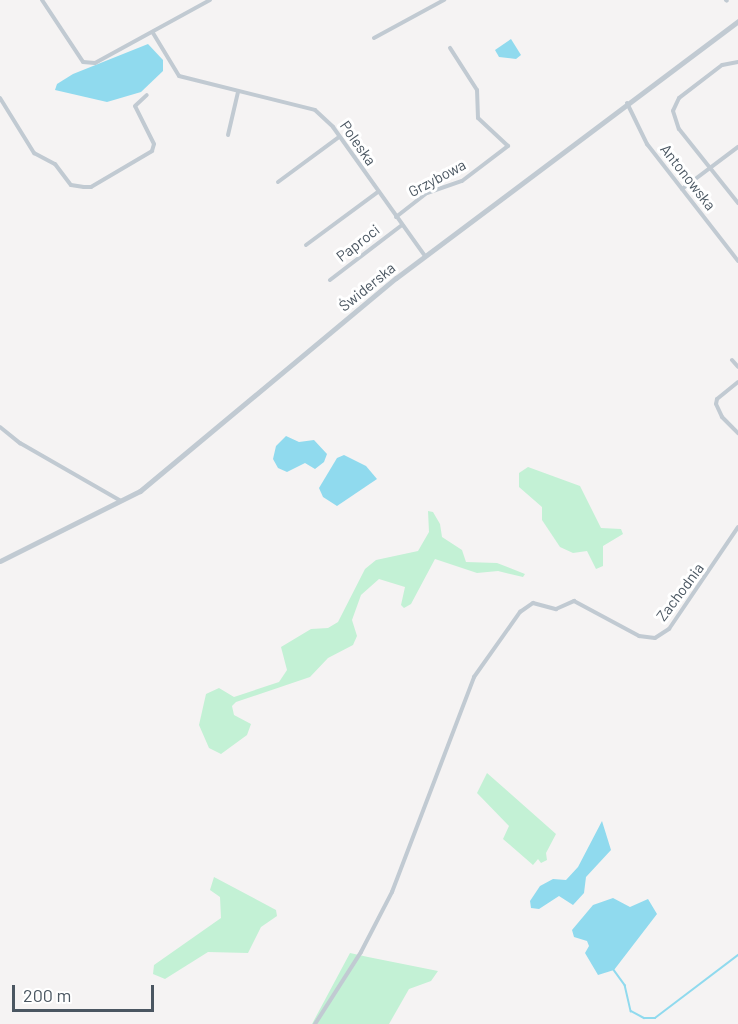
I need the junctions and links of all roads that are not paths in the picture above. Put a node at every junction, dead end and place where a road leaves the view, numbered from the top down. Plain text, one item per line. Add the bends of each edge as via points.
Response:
1 (42, 0) edge
2 (210, 0) edge
3 (444, 0) edge
4 (738, 21) edge
5 (153, 33) junction
6 (374, 38) dead end
7 (450, 48) dead end
8 (738, 62) edge
9 (238, 92) junction
10 (147, 95) dead end
11 (0, 98) edge
12 (627, 103) junction
13 (228, 135) dead end
14 (339, 137) junction
15 (738, 147) edge
16 (711, 169) junction
17 (278, 182) dead end
18 (682, 189) junction
19 (378, 192) junction
20 (738, 203) edge
21 (396, 217) junction
22 (402, 225) junction
23 (306, 245) dead end
24 (426, 256) junction
25 (738, 261) edge
26 (330, 280) dead end
27 (732, 360) dead end
28 (738, 367) edge
29 (738, 382) edge
30 (0, 428) edge
31 (738, 433) edge
32 (121, 501) junction
33 (738, 527) edge
34 (3, 560) edge
35 (315, 1024) edge

1 - 5 street via 83,62 95,63
2 - 5 street
3 - 6 street
4 - 12 street, Świderska
5 - 9 street, Poleska via 179,76
7 - 21 street, Grzybowa via 477,90 478,118 508,146 462,181 427,194
8 - 16 street via 722,66 682,96 674,107 676,124
9 - 13 street
9 - 14 street, Poleska via 315,110
10 - 11 street via 135,106 154,144 152,151 91,187 71,185 55,164 34,153
12 - 18 street, Antonowska via 641,135
12 - 24 street, Świderska
14 - 17 street
14 - 19 street, Poleska
15 - 16 street
16 - 18 street
16 - 20 street
18 - 25 street, Antonowska
19 - 21 street, Poleska
19 - 23 street
21 - 22 street, Poleska
22 - 24 street, Poleska
22 - 26 street, Paproci
24 - 32 street, Świderska via 163,474
27 - 28 street
29 - 31 street via 717,399 722,417
30 - 32 street
32 - 34 street, Świderska
33 - 35 street, Zachodnia via 702,583 660,636 639,636 577,602 556,609 533,603 520,612 485,656 392,891 361,952

